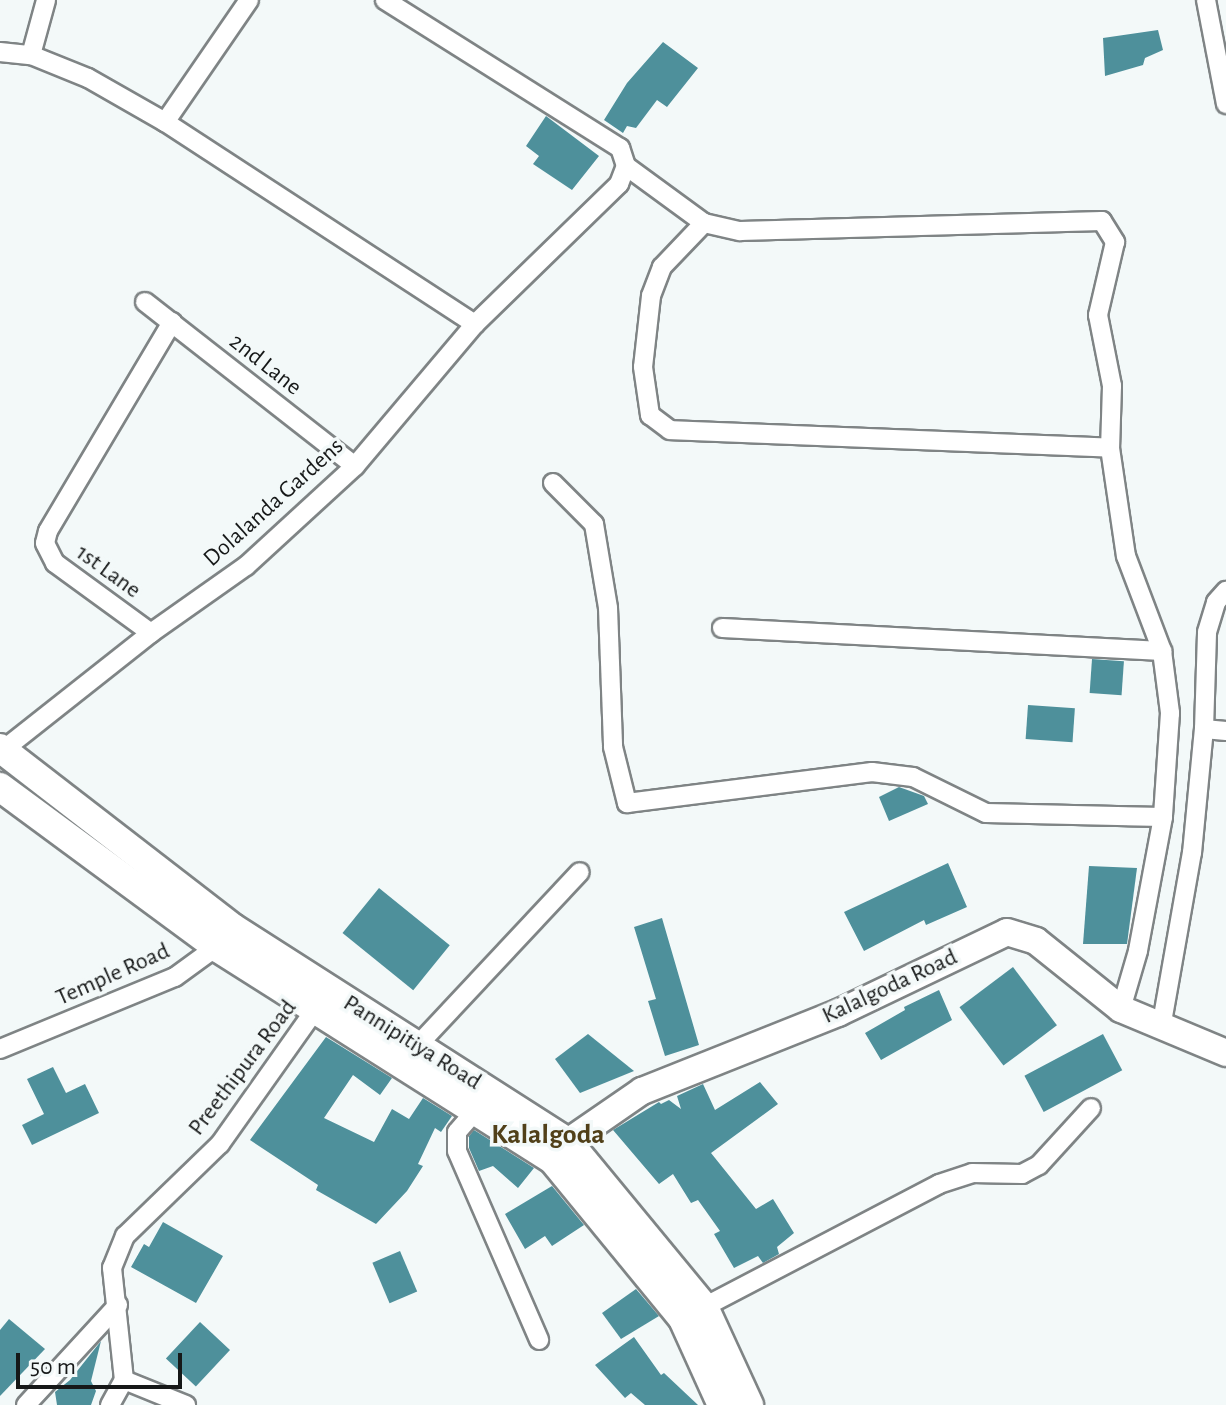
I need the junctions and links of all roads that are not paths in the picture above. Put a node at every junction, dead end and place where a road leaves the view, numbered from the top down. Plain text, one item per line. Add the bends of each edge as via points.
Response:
1 (46, 0) edge
2 (249, 0) edge
3 (385, 0) edge
4 (1206, 0) edge
5 (0, 52) edge
6 (31, 55) junction
7 (1226, 104) edge
8 (165, 122) junction
9 (626, 166) junction
10 (704, 223) junction
11 (145, 302) dead end
12 (172, 322) junction
13 (475, 324) junction
14 (1110, 448) junction
15 (355, 466) junction
16 (553, 483) dead end
17 (1226, 591) edge
18 (722, 628) dead end
19 (151, 633) junction
20 (1162, 651) junction
21 (1204, 729) junction
22 (1226, 731) edge
23 (2, 749) edge
24 (0, 787) edge
25 (1163, 817) junction
26 (580, 872) dead end
27 (226, 938) junction
28 (322, 999) junction
29 (1121, 1009) junction
30 (1161, 1028) junction
31 (417, 1046) junction
32 (0, 1049) edge
33 (1226, 1053) edge
34 (1091, 1108) dead end
35 (477, 1109) junction
36 (560, 1151) junction
37 (118, 1305) junction
38 (704, 1307) junction
39 (539, 1340) dead end
40 (124, 1380) junction
41 (26, 1405) edge
42 (110, 1405) edge
43 (186, 1405) edge
44 (722, 1405) edge
45 (749, 1405) edge

1 - 6 street
2 - 8 street
3 - 9 street via 602,135 620,148
4 - 7 street
5 - 6 street
6 - 8 street via 88,78
8 - 13 street
9 - 10 street
9 - 13 street, Dolalanda Gardens via 619,184
10 - 14 street via 740,231 1102,221 1115,242 1098,315 1112,386
10 - 14 street via 662,267 651,296 643,367 650,415 670,430
11 - 12 street, 2nd Lane
12 - 15 street, 2nd Lane
12 - 19 street, 1st Lane via 45,543 55,563
13 - 15 street, Dolalanda Gardens
14 - 20 street via 1126,556
15 - 19 street, Dolalanda Gardens via 246,566
16 - 25 street via 594,524 608,608 613,747 627,803 872,772 913,777 986,813
17 - 21 street via 1216,602 1207,632
18 - 20 street
19 - 23 street, Dolalanda Gardens
20 - 25 street via 1170,713
21 - 22 street
21 - 30 street via 1192,853
23 - 27 main road, Pannipitiya Road
24 - 27 main road, Pannipitiya Road
25 - 29 street via 1138,951
26 - 31 street
27 - 28 main road, Pannipitiya Road
27 - 32 street, Temple Road via 175,977
28 - 31 main road, Pannipitiya Road
28 - 35 main road, Pannipitiya Road
28 - 37 street, Preethipura Road via 220,1144 125,1236 112,1268
29 - 30 street, Kalalgoda Road
29 - 36 street, Kalalgoda Road via 1036,941 1007,932 838,1013 642,1091
30 - 33 street, Kalalgoda Road
31 - 36 main road, Pannipitiya Road
34 - 38 street via 1039,1165 1022,1174 972,1173 939,1184
35 - 36 main road, Pannipitiya Road
35 - 39 street via 457,1132 457,1151
36 - 38 main road, Pannipitiya Road
36 - 44 main road, Pannipitiya Road via 683,1319
37 - 40 street, Preethipura Road
37 - 41 street
38 - 45 main road, Pannipitiya Road
40 - 42 street
40 - 43 street

